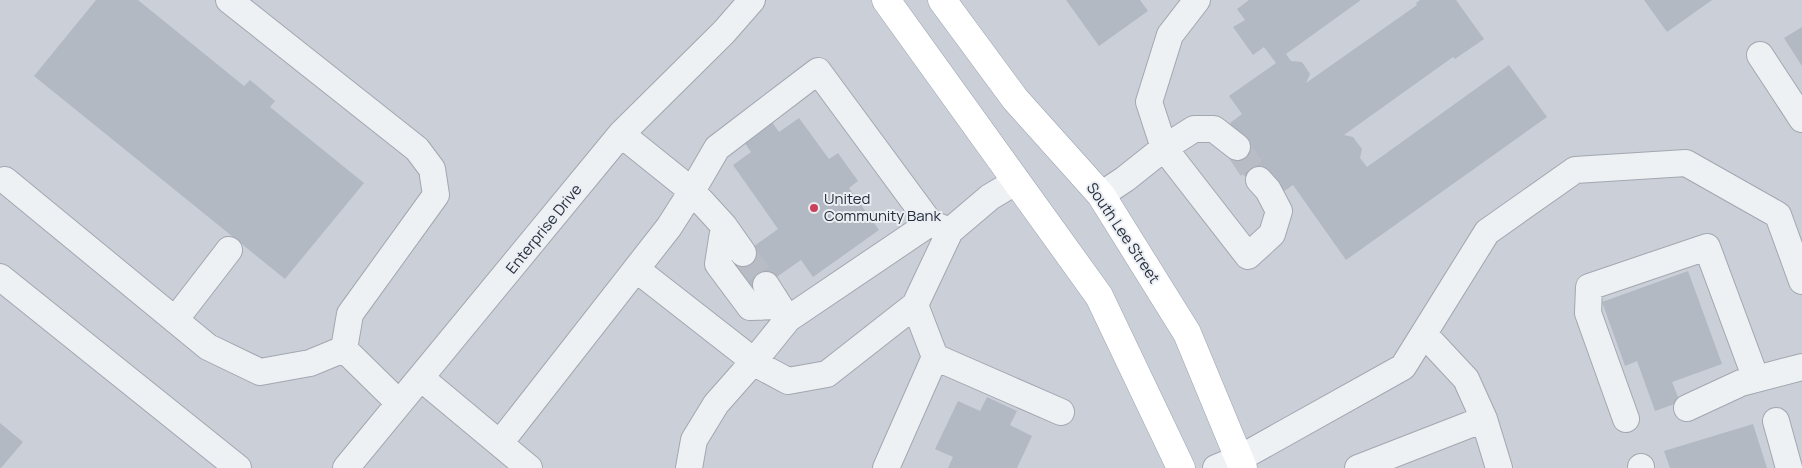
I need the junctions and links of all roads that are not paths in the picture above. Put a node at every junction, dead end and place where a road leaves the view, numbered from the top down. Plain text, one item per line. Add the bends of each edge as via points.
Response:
1 (230, 0) edge
2 (752, 0) edge
3 (886, 0) edge
4 (942, 0) edge
5 (1197, 0) edge
6 (1760, 55) dead end
7 (1802, 118) edge
8 (621, 134) junction
9 (1237, 147) tunnel mouth
10 (1164, 148) junction
11 (5, 180) dead end
12 (1259, 180) tunnel mouth
13 (1017, 181) junction
14 (692, 191) junction
15 (1101, 196) junction
16 (724, 226) junction
17 (940, 227) junction
18 (1796, 248) edge
19 (230, 250) dead end
20 (743, 253) tunnel mouth
21 (636, 269) junction
22 (0, 277) edge
23 (1802, 281) edge
24 (777, 303) junction
25 (915, 305) junction
26 (176, 320) junction
27 (1424, 334) junction
28 (344, 349) junction
29 (935, 357) junction
30 (754, 361) junction
31 (1802, 367) edge
32 (421, 378) junction
33 (1756, 379) junction
34 (399, 402) junction
35 (1687, 408) dead end
36 (1061, 412) dead end
37 (1484, 419) junction
38 (1626, 419) dead end
39 (1776, 421) dead end
40 (500, 443) junction
41 (1233, 465) edge
42 (238, 468) edge
43 (346, 468) edge
44 (529, 468) edge
45 (690, 468) edge
46 (886, 468) edge
47 (1181, 468) edge
48 (1358, 468) edge
49 (1499, 468) edge
50 (1789, 468) edge

1 - 28 street via 417,148 432,169 436,196 350,314
2 - 8 street, Enterprise Drive
3 - 13 main road
4 - 15 main road, South Lee Street via 1015,98
5 - 10 street via 1170,35 1150,102
6 - 7 street
8 - 14 street
8 - 32 street, Enterprise Drive
9 - 10 street via 1214,129 1194,129
10 - 12 street via 1248,256 1272,234 1279,211
10 - 15 street
11 - 26 street
13 - 17 street
13 - 47 main road via 1100,296
14 - 16 street
14 - 17 street via 717,148 818,71
14 - 21 street
15 - 41 main road, South Lee Street via 1187,333
16 - 20 street
16 - 24 street via 718,264 750,307
17 - 24 street
17 - 25 street
18 - 23 street
18 - 27 street via 1778,215 1686,163 1575,170 1487,232
19 - 26 street
21 - 30 street
21 - 40 street
22 - 42 street
24 - 30 street
25 - 29 street
25 - 30 street via 826,374 788,381
26 - 28 street via 208,347 260,372 310,363
27 - 37 street via 1466,379
27 - 41 street via 1404,367
28 - 34 street
29 - 36 street
29 - 46 street
30 - 45 street via 716,404 694,440
31 - 33 street
32 - 34 street, Enterprise Drive
32 - 40 street
33 - 35 street
33 - 38 street via 1708,247 1589,287 1588,313
34 - 43 street, Enterprise Drive
37 - 48 street
37 - 49 street
39 - 50 street
40 - 44 street

